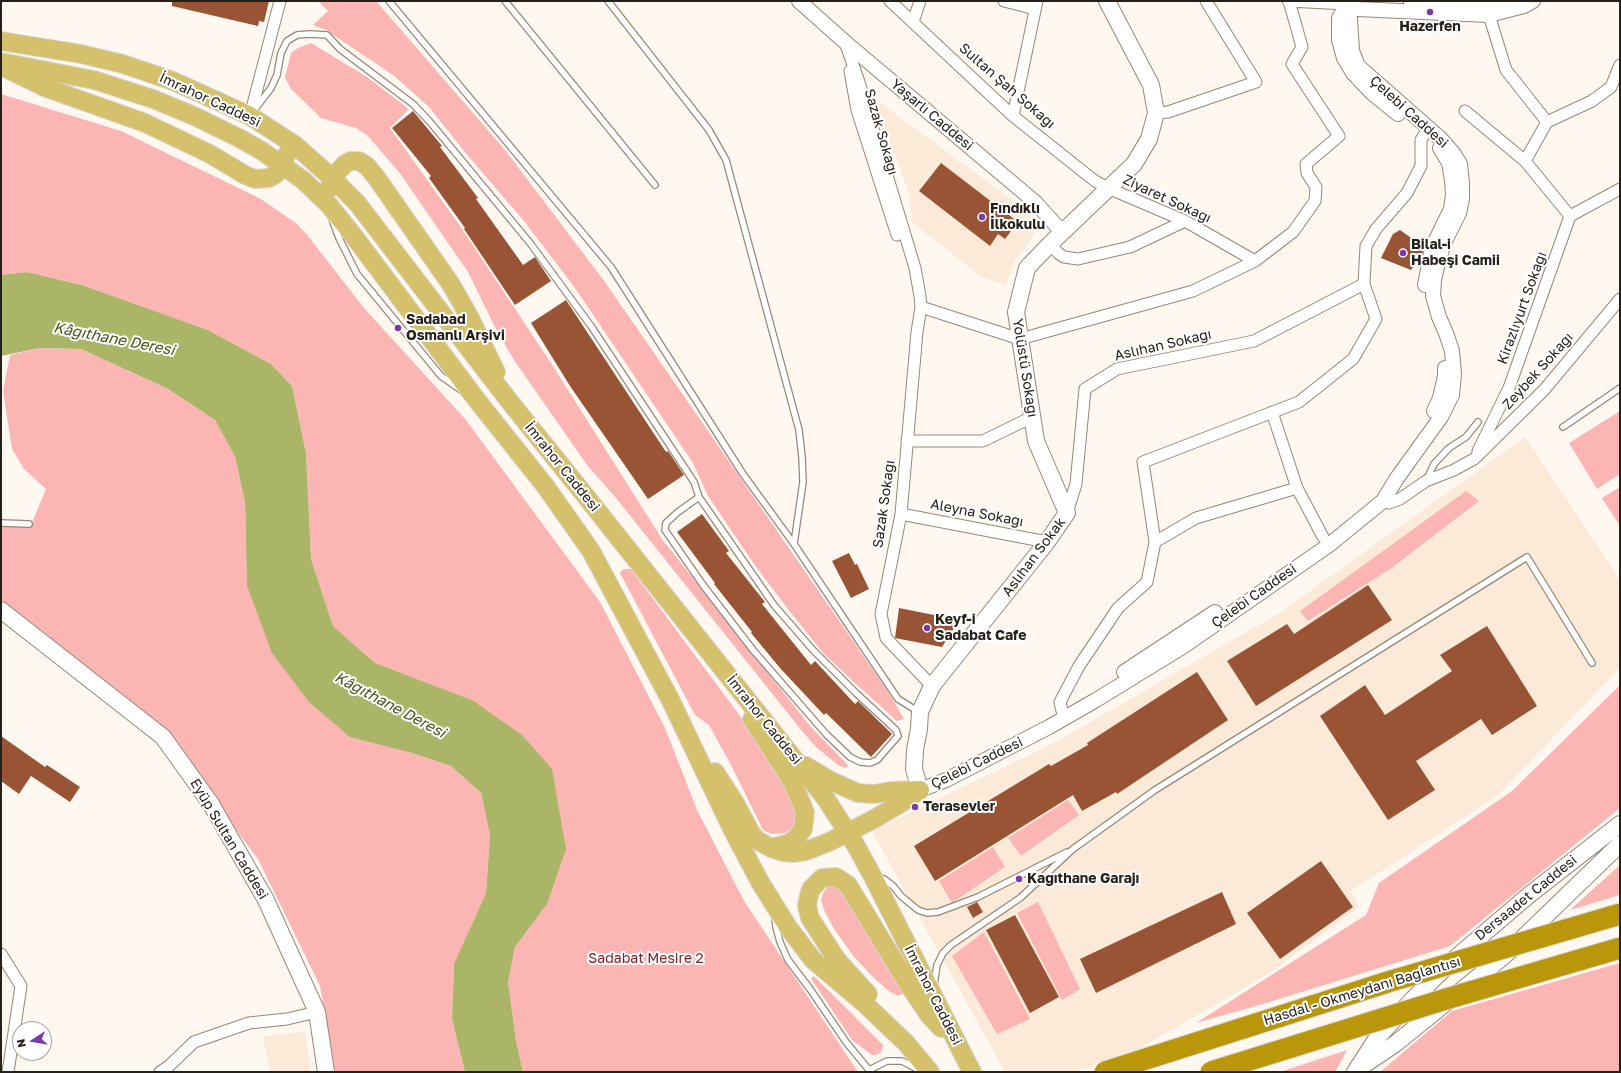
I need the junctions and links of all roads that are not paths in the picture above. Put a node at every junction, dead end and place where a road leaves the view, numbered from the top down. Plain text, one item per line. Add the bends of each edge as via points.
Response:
1 (280, 1) edge
2 (388, 1) edge
3 (505, 1) edge
4 (608, 1) edge
5 (799, 1) edge
6 (890, 1) edge
7 (920, 1) edge
8 (1004, 1) edge
9 (1107, 1) edge
10 (1206, 1) edge
11 (1288, 1) edge
12 (1505, 1) edge
13 (1533, 1) edge
14 (1347, 3) edge
15 (1036, 5) edge
16 (1489, 15) junction
17 (913, 22) junction
18 (1, 41) edge
19 (845, 42) junction
20 (1, 62) edge
21 (1, 66) edge
22 (1620, 66) edge
23 (1465, 111) dead end
24 (1156, 113) junction
25 (250, 116) junction
26 (1013, 116) junction
27 (1547, 122) junction
28 (1424, 135) junction
29 (288, 141) junction
30 (1525, 161) junction
31 (281, 164) junction
32 (332, 178) junction
33 (655, 185) dead end
34 (1108, 188) junction
35 (1620, 189) edge
36 (329, 205) junction
37 (1570, 216) junction
38 (1185, 221) junction
39 (1062, 232) junction
40 (1050, 244) junction
41 (1255, 261) junction
42 (1364, 284) junction
43 (1620, 299) edge
44 (921, 307) junction
45 (1020, 339) junction
46 (1620, 388) edge
47 (510, 402) junction
48 (1272, 412) junction
49 (1032, 417) junction
50 (1478, 422) dead end
51 (1563, 427) dead end
52 (907, 441) junction
53 (1474, 459) junction
54 (1426, 481) junction
55 (1297, 488) junction
56 (699, 496) junction
57 (1379, 498) junction
58 (1067, 513) junction
59 (901, 514) junction
60 (1, 523) edge
61 (29, 524) dead end
62 (1326, 541) junction
63 (1047, 542) junction
64 (1156, 542) junction
65 (794, 544) junction
66 (1, 610) edge
67 (1592, 663) dead end
68 (733, 682) junction
69 (932, 686) junction
70 (920, 712) junction
71 (1064, 714) junction
72 (700, 760) junction
73 (796, 760) junction
74 (920, 790) junction
75 (1620, 824) edge
76 (847, 832) junction
77 (1620, 844) edge
78 (771, 848) junction
79 (1073, 849) junction
80 (873, 878) junction
81 (775, 906) junction
82 (1620, 914) edge
83 (1620, 948) edge
84 (1, 954) edge
85 (933, 995) junction
86 (317, 1012) junction
87 (906, 1043) junction
88 (959, 1048) junction
89 (1357, 1070) edge
90 (870, 1071) edge
91 (8, 1072) edge
92 (160, 1072) edge
93 (326, 1072) edge
94 (923, 1072) edge
95 (930, 1072) edge
96 (972, 1072) edge
97 (1105, 1072) edge
98 (1211, 1072) edge

1 - 25 street
2 - 65 lane via 611,267 743,474
3 - 33 lane
4 - 65 lane via 709,130 726,160 799,430 802,482
5 - 19 street, Yaşarlı Caddesi
6 - 17 street, Sultan Şah Sokağı
7 - 17 street
8 - 15 street
9 - 24 main road via 1150,85
10 - 24 street via 1256,82 1168,112
11 - 14 street
11 - 41 street via 1302,47 1292,64 1339,136 1306,164 1307,173 1316,187 1315,202 1293,232
12 - 14 street
13 - 16 street via 1524,6
14 - 16 street via 1357,9
14 - 28 street, Çelebi Caddesi via 1339,18 1339,40 1344,58 1353,73 1372,93
14 - 57 street, Çelebi Caddesi via 1352,51 1358,66 1441,139 1460,164 1462,182 1459,213 1439,258 1433,296 1438,317 1452,351 1452,395 1441,417 1397,478
15 - 26 street
16 - 27 street via 1506,70
17 - 26 street, Sultan Şah Sokağı
18 - 25 main road, İmrahor Caddesi via 81,54 123,64 172,81
19 - 39 street, Yaşarlı Caddesi via 1035,202
19 - 44 street, Sazak Sokağı via 915,268
20 - 31 main road, İmrahor Caddesi via 94,80 153,99 239,138
21 - 31 main road via 44,87 145,123 255,179 269,178 276,174
22 - 27 street via 1611,87 1592,101
23 - 30 street
24 - 34 main road, Yolüstü Sokağı via 1149,139 1134,164
25 - 29 main road, İmrahor Caddesi
25 - 56 lane via 278,75 281,53 287,41 310,34 326,35 340,49 413,104 530,243 591,326 694,482
26 - 34 street, Sultan Şah Sokağı via 1095,181
27 - 30 street
28 - 42 street via 1421,140 1421,166 1407,193 1376,229 1366,246
28 - 57 street, Çelebi Caddesi via 1441,150 1449,163 1452,180 1451,209 1432,248 1424,287 1425,302 1439,334 1445,357 1446,376 1440,398 1431,416
29 - 31 main road via 289,148
29 - 32 main road, İmrahor Caddesi
30 - 37 street
31 - 36 main road, İmrahor Caddesi via 303,180
32 - 36 main road
32 - 47 main road, İmrahor Caddesi via 357,203
32 - 47 main road via 350,161 359,161 376,177 465,309
34 - 38 street, Ziyaret Sokağı
34 - 39 main road, Yolüstü Sokağı
35 - 37 street
36 - 72 main road, İmrahor Caddesi via 546,487 590,551
37 - 53 street, Kirazlıyurt Sokağı via 1509,388
38 - 40 street via 1130,247 1078,259 1064,257
38 - 41 street, Ziyaret Sokağı
39 - 40 main road, Yolüstü Sokağı
40 - 45 main road, Yolüstü Sokağı via 1027,268 1016,312
41 - 45 street via 1193,291
42 - 48 street via 1376,319 1353,359 1299,402
42 - 58 street, Aslıhan Sokağı via 1254,341 1117,369 1086,389 1076,484
43 - 53 street, Zeybek Sokağı via 1544,390
44 - 45 street
44 - 52 street, Sazak Sokağı via 916,332
45 - 49 main road, Yolüstü Sokağı
46 - 51 lane
47 - 68 main road, İmrahor Caddesi
48 - 55 street
48 - 64 street via 1144,462
49 - 52 street via 983,441
49 - 58 main road, Yolüstü Sokağı via 1036,441
50 - 54 lane via 1466,437 1449,448 1434,464
52 - 59 street, Sazak Sokağı
53 - 54 street, Zeybek Sokağı
54 - 57 street, Zeybek Sokağı via 1400,499 1389,503
55 - 62 street
55 - 64 street via 1196,518
56 - 56 lane via 774,605 824,661 896,730 898,736 877,760 870,763 860,762 850,757 826,734 753,650 665,530 666,523
57 - 62 street, Çelebi Caddesi
58 - 63 main road, Aslıhan Sokak
59 - 63 street, Aleyna Sokağı
59 - 69 street, Sazak Sokağı via 881,614 886,638
60 - 61 lane
62 - 71 street, Çelebi Caddesi via 1184,646
63 - 69 main road, Aslıhan Sokak
64 - 71 street via 1147,582 1118,608 1079,666 1060,702
65 - 70 lane via 898,699
66 - 86 main road, Eyüp Sultan Caddesi via 163,737 211,804 266,900
67 - 79 lane via 1527,556 1155,790
68 - 73 main road, İmrahor Caddesi
68 - 78 main road via 757,730 793,783 805,812 803,829 797,837 790,843
69 - 70 main road, Aslıhan Sokak
70 - 74 main road, Aslıhan Sokak via 914,768
71 - 74 street, Çelebi Caddesi via 946,780
72 - 78 main road via 715,772 725,786 751,833
72 - 81 main road, İmrahor Caddesi via 731,827
73 - 74 main road via 831,781 858,793
73 - 76 main road, İmrahor Caddesi
74 - 76 main road via 904,802
75 - 89 main road, Dersaadet Caddesi via 1529,895 1453,960 1377,1038
76 - 78 main road via 806,851 788,853
76 - 80 main road, İmrahor Caddesi
77 - 89 main road, Dersaadet Caddesi via 1504,956 1396,1044
79 - 80 lane via 978,897 938,912 918,910 884,879
79 - 85 lane via 1020,898 942,953 937,965
80 - 85 main road, İmrahor Caddesi
81 - 87 main road, İmrahor Caddesi via 813,960
81 - 90 lane via 776,927 788,960 846,1042
82 - 97 highway, Hasdal - Okmeydanı Bağlantısı, bridge via 1391,981
83 - 98 highway, bridge via 1446,998
84 - 91 street via 21,986
85 - 88 main road, İmrahor Caddesi
86 - 92 street via 287,1019 249,1023 194,1042
86 - 93 main road, Eyüp Sultan Caddesi
87 - 88 main road via 868,994 837,960 810,918 807,906 809,895 822,878 836,877 848,885 929,1015
87 - 95 main road, İmrahor Caddesi
88 - 96 main road, İmrahor Caddesi
90 - 94 lane via 887,1061 902,1061

